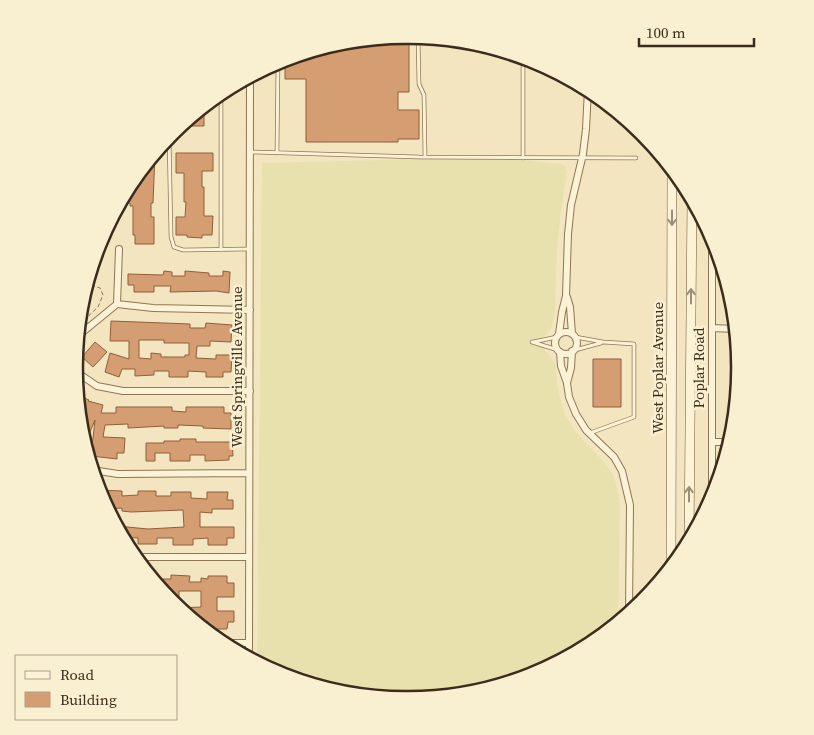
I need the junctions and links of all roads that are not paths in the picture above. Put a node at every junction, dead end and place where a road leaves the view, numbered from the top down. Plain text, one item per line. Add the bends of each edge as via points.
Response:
1 (418, 44) edge
2 (523, 65) edge
3 (278, 70) edge
4 (250, 85) edge
5 (588, 98) edge
6 (221, 103) edge
7 (169, 148) edge
8 (250, 152) junction
9 (277, 153) junction
10 (425, 157) junction
11 (523, 158) junction
12 (636, 158) dead end
13 (582, 159) junction
14 (672, 182) edge
15 (692, 215) edge
16 (119, 249) dead end
17 (221, 250) junction
18 (250, 250) junction
19 (712, 258) edge
20 (566, 296) junction
21 (117, 304) junction
22 (250, 310) junction
23 (712, 328) junction
24 (728, 329) edge
25 (86, 330) edge
26 (574, 335) junction
27 (558, 336) junction
28 (602, 342) junction
29 (574, 350) junction
30 (559, 351) junction
31 (83, 377) edge
32 (567, 383) junction
33 (250, 391) junction
34 (590, 433) junction
35 (712, 442) junction
36 (722, 442) edge
37 (100, 471) edge
38 (250, 473) junction
39 (712, 477) edge
40 (689, 525) edge
41 (671, 554) edge
42 (145, 557) edge
43 (249, 557) junction
44 (629, 602) edge
45 (237, 643) edge
46 (249, 643) junction
47 (249, 650) edge

1 - 10 lane via 419,84 424,95
2 - 11 lane
3 - 9 lane
4 - 8 street, West Springville Avenue
5 - 13 street
6 - 17 lane
7 - 17 lane via 171,237 174,247
8 - 9 lane
8 - 18 street, West Springville Avenue
9 - 10 lane
10 - 11 lane
11 - 13 lane
12 - 13 lane
13 - 20 street via 571,205
14 -> 41 main road, West Poplar Avenue
40 -> 15 main road, West Poplar Avenue
16 - 21 street
17 - 18 lane
18 - 22 street, West Springville Avenue
19 - 23 street, Poplar Road
20 - 26 street
20 - 27 street
21 - 22 street
21 - 25 street
22 - 33 street, West Springville Avenue
23 - 24 street
23 - 35 street, Poplar Road
26 - 27 street via 566,332
26 - 28 lane
26 - 29 street via 577,343
27 - 30 street via 555,344
27 - 30 lane via 532,342
28 - 29 lane
28 - 34 lane via 634,344 634,417
29 - 30 street via 566,354
29 - 32 street
30 - 32 street
31 - 33 street via 97,386 124,390
32 - 34 street via 576,414
33 - 38 street, West Springville Avenue
34 - 44 street via 614,457 622,471 630,504
35 - 36 street
35 - 39 street, Poplar Road
37 - 38 street via 118,474
38 - 43 street, West Springville Avenue
42 - 43 street
43 - 46 street, West Springville Avenue
45 - 46 street
46 - 47 street, West Springville Avenue

